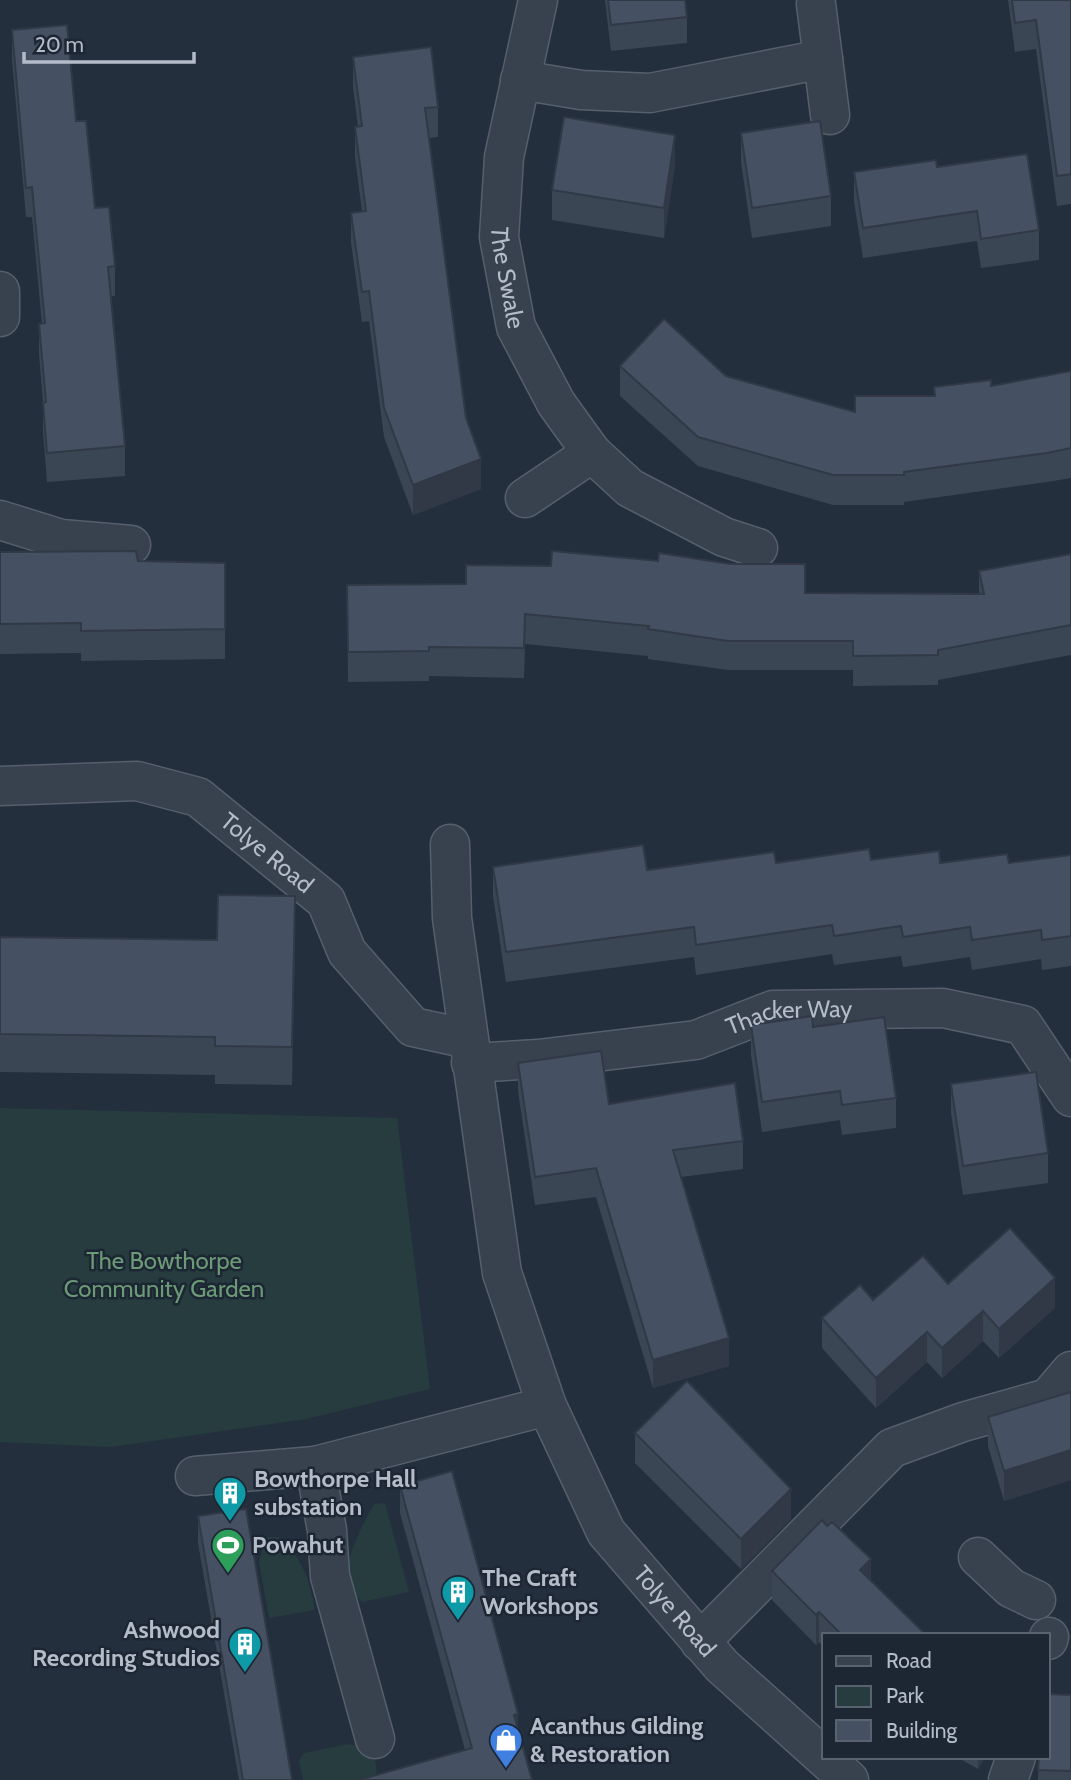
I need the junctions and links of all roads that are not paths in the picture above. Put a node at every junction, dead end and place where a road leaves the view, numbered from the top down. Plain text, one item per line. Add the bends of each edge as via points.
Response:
1 (538, 0) edge
2 (816, 4) dead end
3 (823, 60) junction
4 (520, 80) junction
5 (830, 115) dead end
6 (0, 291) edge
7 (0, 317) edge
8 (592, 453) junction
9 (525, 498) dead end
10 (0, 520) edge
11 (131, 545) dead end
12 (758, 548) dead end
13 (0, 786) edge
14 (450, 844) dead end
15 (469, 1051) junction
16 (1071, 1097) edge
17 (1071, 1371) edge
18 (547, 1406) junction
19 (315, 1466) junction
20 (195, 1476) dead end
21 (978, 1557) dead end
22 (1036, 1600) dead end
23 (700, 1642) junction
24 (375, 1739) dead end
25 (822, 1756) edge
26 (826, 1759) edge
27 (1015, 1759) edge
28 (849, 1780) edge
29 (1008, 1780) edge

1 - 4 street, The Swale
2 - 3 street
3 - 4 street via 650,93 581,90
3 - 5 street
4 - 8 street, The Swale via 504,157 499,237 516,327 556,403
6 - 7 street
8 - 9 street
8 - 12 street, The Swale via 630,488 724,537
10 - 11 street via 61,539
13 - 15 street, Tolye Road via 137,781 198,797 326,901 347,953 414,1027
14 - 15 street, Tolye Road via 452,918
15 - 16 street, Thacker Way via 538,1059 696,1040 773,1010 943,1007 1023,1025
15 - 18 street, Tolye Road via 502,1273
17 - 23 street via 1048,1398 892,1448
18 - 19 street
18 - 23 street, Tolye Road via 606,1532
19 - 20 street
19 - 24 street via 330,1576
21 - 22 street via 1012,1588
23 - 25 street, Tolye Road
26 - 28 street, Tolye Road
27 - 29 street

